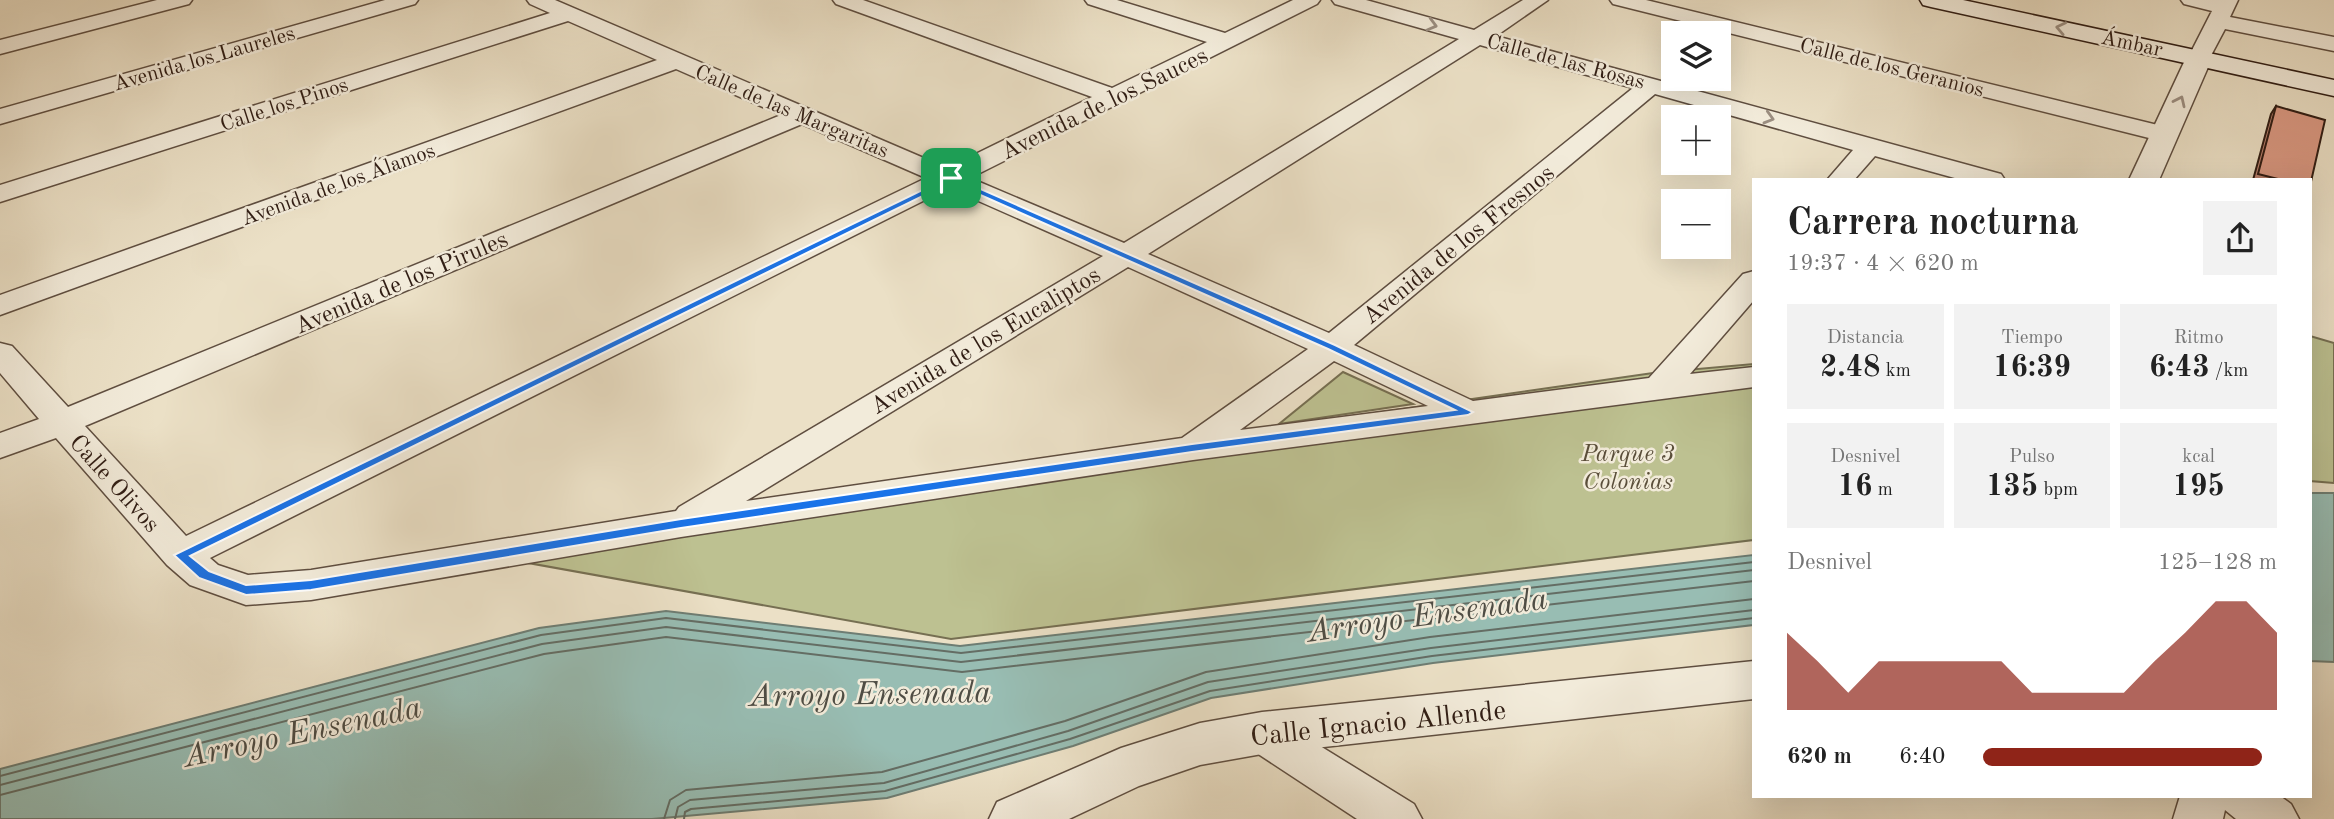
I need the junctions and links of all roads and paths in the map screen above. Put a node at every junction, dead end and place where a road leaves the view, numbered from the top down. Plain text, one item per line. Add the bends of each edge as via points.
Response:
1 (182, 0) edge
2 (408, 0) edge
3 (537, 0) edge
4 (843, 0) edge
5 (1095, 0) edge
6 (1310, 0) edge
7 (1342, 0) edge
8 (1538, 0) edge
9 (1620, 0) edge
10 (1931, 0) edge
11 (2191, 0) edge
12 (2224, 9) edge
13 (569, 14) junction
14 (1477, 37) junction
15 (1228, 41) junction
16 (2334, 44) edge
17 (0, 47) edge
18 (676, 61) junction
19 (2197, 64) junction
20 (1652, 85) junction
21 (2334, 88) edge
22 (1114, 97) junction
23 (2334, 100) edge
24 (802, 115) junction
25 (0, 117) edge
26 (2165, 134) junction
27 (1870, 146) junction
28 (951, 178) junction
29 (1842, 178) edge
30 (1984, 178) edge
31 (2145, 178) edge
32 (0, 194) edge
33 (1126, 255) junction
34 (1752, 282) edge
35 (0, 306) edge
36 (1332, 347) junction
37 (0, 353) edge
38 (1752, 377) edge
39 (1660, 387) junction
40 (1468, 412) junction
41 (61, 423) junction
42 (0, 446) edge
43 (1192, 448) junction
44 (681, 524) junction
45 (181, 555) junction
46 (1752, 680) edge
47 (1262, 733) junction
48 (2203, 798) edge
49 (2245, 798) edge
50 (1016, 819) edge
51 (1397, 819) edge
52 (2197, 819) edge
53 (2274, 819) edge

1 - 17 street
2 - 25 street, Avenida los Laureles
3 - 13 street, Calle de las Margaritas
4 - 22 street
5 - 15 street
6 - 15 street, Avenida de los Sauces
7 -> 14 street, Calle de las Rosas
8 - 14 street, Avenida de los Eucaliptos
9 - 26 street, Calle de los Geranios
19 -> 10 street, Ámbar
11 - 12 street
12 - 16 street
12 - 19 street
13 - 18 street, Calle de las Margaritas
13 - 32 street, Calle los Pinos
14 - 20 street, Calle de las Rosas
14 - 33 street, Avenida de los Eucaliptos
15 - 22 street, Avenida de los Sauces
18 - 24 street, Calle de las Margaritas
18 - 35 street, Avenida de los Álamos
19 - 21 street, Ámbar
19 - 23 street, Ámbar
26 -> 19 street
20 -> 27 street, Calle de las Rosas
20 - 36 street, Avenida de los Fresnos
22 - 28 street, Avenida de los Sauces
24 - 28 street, Calle de las Margaritas
24 - 41 street, Avenida de los Pirules
26 - 31 street
27 - 29 street
27 - 30 street, Calle de las Rosas
28 - 33 street, Calle de las Margaritas
28 - 45 street, Avenida de los Sauces
33 - 36 street, Calle de las Margaritas
33 - 44 street, Avenida de los Eucaliptos
34 - 39 street
36 - 40 street, Calle de las Margaritas
36 - 43 street, Avenida de los Fresnos
37 - 41 street, Calle Olivos
38 - 39 street
39 - 40 street
40 - 43 street
41 - 42 street, Avenida de los Pirules
41 - 45 street, Calle Olivos
43 - 44 street
44 - 45 street, Calle Olivos via 311,585 246,590 204,575
46 - 47 street, Calle Ignacio Allende
47 - 50 street, Calle Ignacio Allende via 1200,744 1121,769
47 - 51 street
48 - 52 street
49 - 53 street

